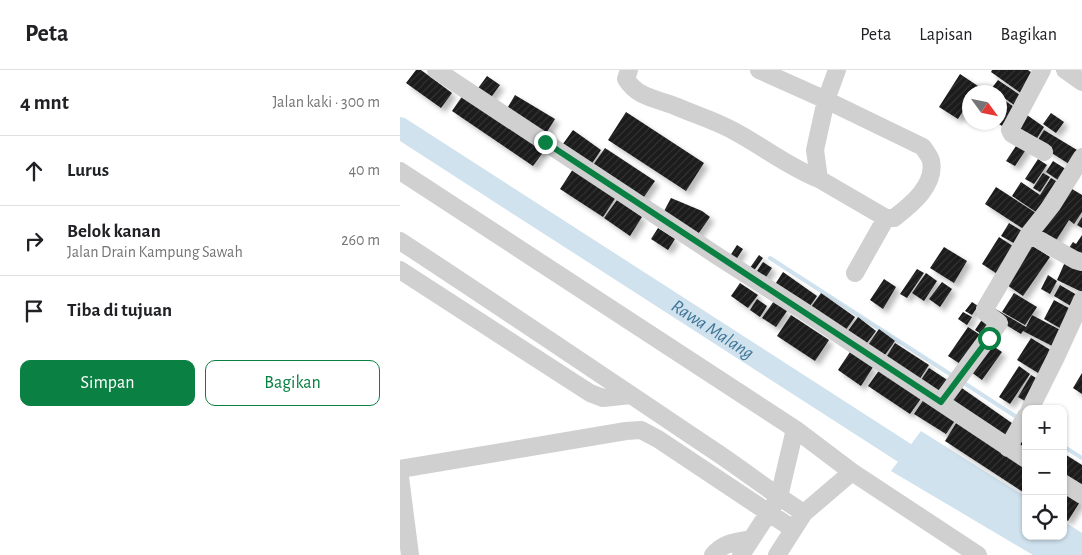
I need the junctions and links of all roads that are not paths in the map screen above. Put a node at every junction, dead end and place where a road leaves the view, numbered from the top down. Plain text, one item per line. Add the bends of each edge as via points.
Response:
1 (436, 70) edge
2 (629, 70) edge
3 (759, 70) edge
4 (837, 70) edge
5 (1042, 70) edge
6 (1065, 70) edge
7 (1082, 82) edge
8 (826, 100) junction
9 (1044, 152) dead end
10 (1082, 157) edge
11 (400, 172) edge
12 (819, 178) junction
13 (886, 218) junction
14 (1029, 234) junction
15 (400, 241) edge
16 (1082, 262) edge
17 (400, 270) edge
18 (855, 273) dead end
19 (1082, 300) edge
20 (631, 395) junction
21 (941, 402) junction
22 (1031, 405) edge
23 (1022, 422) edge
24 (795, 429) junction
25 (1008, 448) junction
26 (1022, 457) edge
27 (400, 469) edge
28 (852, 472) junction
29 (400, 477) edge
30 (779, 497) junction
31 (768, 513) junction
32 (804, 513) junction
33 (793, 530) junction
34 (752, 539) junction
35 (780, 553) edge
36 (410, 555) edge
37 (713, 555) edge
38 (741, 555) edge
39 (978, 555) edge

1 - 21 street
2 - 12 street via 626,79 640,94 730,129
3 - 8 street
4 - 8 street
5 - 9 street via 1010,130
6 - 7 street
8 - 12 street via 814,150
8 - 13 street via 923,147 931,160 930,176 923,190 894,218
10 - 14 street via 1052,205
11 - 24 street
12 - 13 street
13 - 18 street
14 - 16 street
14 - 21 street via 984,309 999,323
15 - 20 street
17 - 20 street via 590,393 603,398
19 - 22 street
20 - 30 street
21 - 25 street
23 - 25 street
24 - 28 street
24 - 30 street
25 - 26 street
27 - 31 street via 641,430
28 - 32 street
28 - 39 street
29 - 36 street
30 - 31 street
30 - 32 street
31 - 33 street
31 - 34 street
32 - 33 street
33 - 35 street
34 - 37 street via 727,543
34 - 38 street

